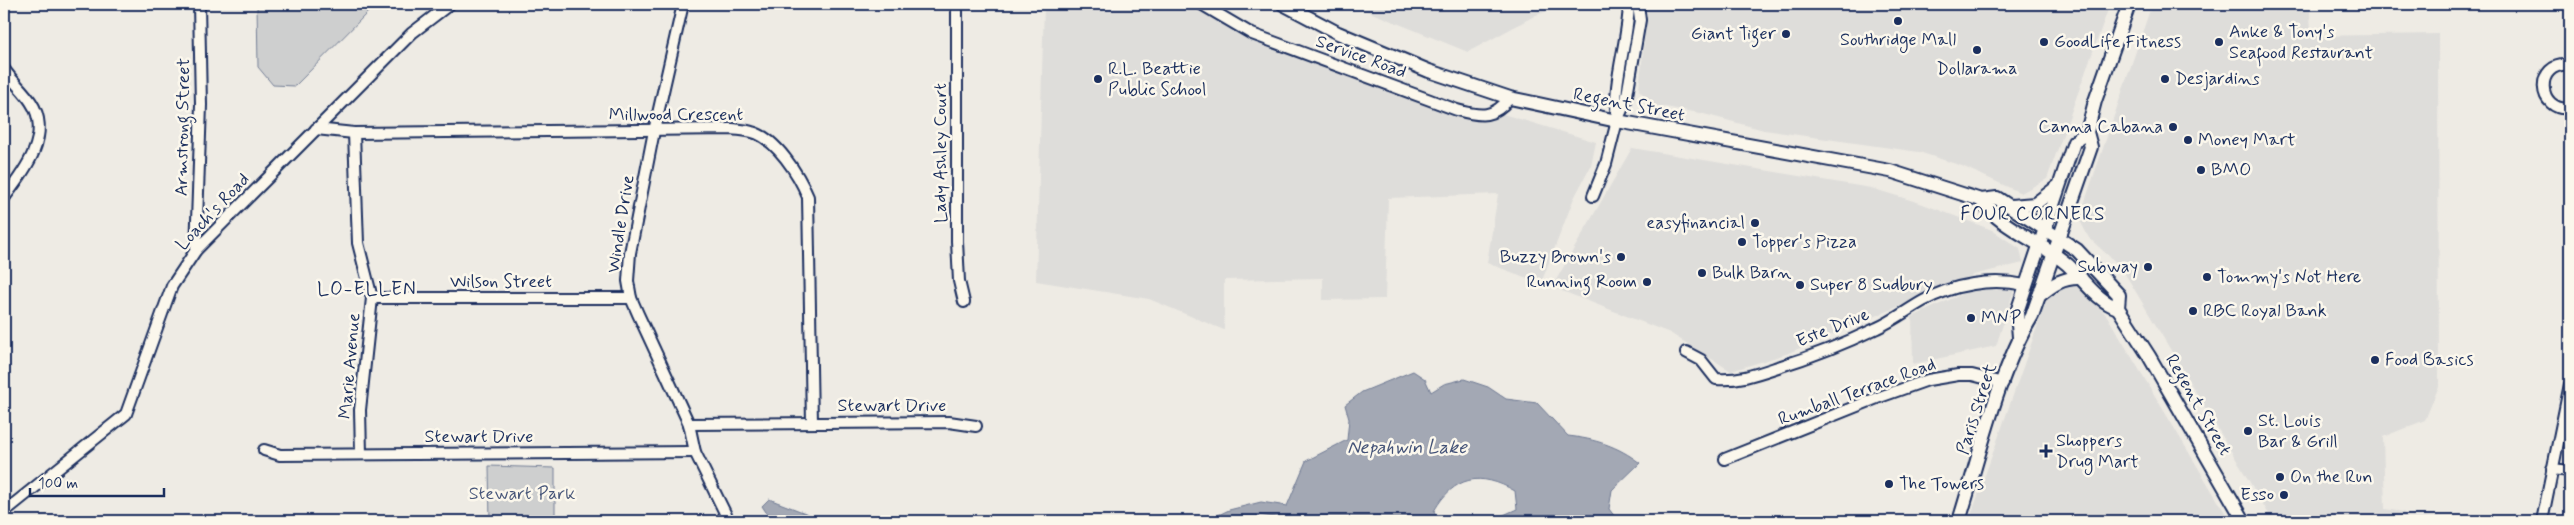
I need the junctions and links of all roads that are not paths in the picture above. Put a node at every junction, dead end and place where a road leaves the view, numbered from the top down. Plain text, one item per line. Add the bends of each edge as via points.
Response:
1 (199, 4) edge
2 (450, 4) edge
3 (683, 4) edge
4 (956, 4) edge
5 (1201, 4) edge
6 (1283, 4) edge
7 (1629, 4) edge
8 (1638, 4) edge
9 (2129, 4) edge
10 (2570, 64) edge
11 (4, 69) edge
12 (1510, 98) junction
13 (2570, 108) edge
14 (1617, 121) junction
15 (316, 129) junction
16 (654, 131) junction
17 (2087, 132) junction
18 (354, 134) junction
19 (2059, 185) junction
20 (1593, 196) dead end
21 (4, 198) edge
22 (1981, 200) junction
23 (2011, 206) junction
24 (2045, 228) junction
25 (2060, 237) junction
26 (2040, 243) junction
27 (196, 250) junction
28 (2054, 254) junction
29 (2081, 278) junction
30 (2025, 285) junction
31 (2039, 296) junction
32 (372, 298) junction
33 (631, 298) junction
34 (964, 302) dead end
35 (2118, 308) junction
36 (2019, 337) junction
37 (1686, 352) dead end
38 (2003, 383) junction
39 (2570, 384) edge
40 (812, 423) junction
41 (689, 424) junction
42 (976, 426) dead end
43 (264, 450) dead end
44 (695, 452) junction
45 (361, 454) junction
46 (1725, 459) dead end
47 (2552, 469) junction
48 (2570, 472) edge
49 (4, 512) edge
50 (729, 521) edge
51 (1959, 521) edge
52 (2244, 521) edge
53 (2542, 521) edge

1 - 27 street, Armstrong Street via 201,106
2 - 15 street, Loach's Road via 412,33
3 - 16 street, Windle Drive
4 - 34 street, Lady Ashley Court via 957,241
5 - 12 street, Service Road via 1252,34 1457,110 1478,116 1496,112
6 - 12 main road, Regent Street via 1338,33 1428,71
7 - 14 street via 1614,99
8 - 14 street via 1640,20 1626,99
9 - 17 main road
10 - 13 street via 2554,67 2548,72 2544,86 2544,93 2553,104
11 - 21 street via 34,107 39,133 36,149
12 - 14 main road, Regent Street
14 - 20 street via 1606,164
14 - 22 main road, Regent Street via 1890,171
15 - 18 street, Millwood Crescent
15 - 27 street, Loach's Road
16 - 18 street, Millwood Crescent
16 - 33 street, Windle Drive via 630,253 628,281
16 - 40 street, Millwood Crescent via 753,132 772,144 800,176 808,196
17 - 19 main road, Paris Street via 2074,142
17 - 25 main road, Paris Street via 2091,147
18 - 32 street, Marie Avenue via 358,243
19 - 23 main road via 2035,204
19 - 24 main road, Paris Street
22 - 23 main road, Regent Street via 1997,198
22 - 26 main road, Regent Street via 1990,212
23 - 24 main road, Regent Street
24 - 25 main road, Regent Street
24 - 26 main road, Paris Street
25 - 28 main road, Paris Street
25 - 35 main road, Regent Street via 2098,270 2119,295
26 - 28 main road, Regent Street
26 - 30 main road, Paris Street
27 - 49 street, Loach's Road via 172,286 126,414
28 - 29 main road, Regent Street
28 - 31 main road, Paris Street
29 - 31 main road via 2057,282
29 - 35 main road, Regent Street via 2106,304
30 - 36 main road, Paris Street via 2017,312
30 - 37 street, Este Drive via 1994,281 1972,284 1925,300 1878,328 1746,378 1716,379 1701,360
31 - 36 main road, Paris Street
32 - 33 street, Wilson Street
32 - 45 street, Marie Avenue via 360,410
33 - 41 street, Windle Drive
35 - 52 main road, Regent Street
36 - 38 main road, Paris Street
38 - 46 street, Rumball Terrace Road via 1972,375 1928,380
38 - 51 main road, Paris Street
39 - 47 street
40 - 41 street, Stewart Drive
40 - 42 street, Stewart Drive via 949,422
41 - 44 street, Windle Drive
43 - 45 street, Stewart Drive via 280,455
44 - 45 street, Stewart Drive
44 - 50 street, Windle Drive
47 - 48 street
47 - 53 street

